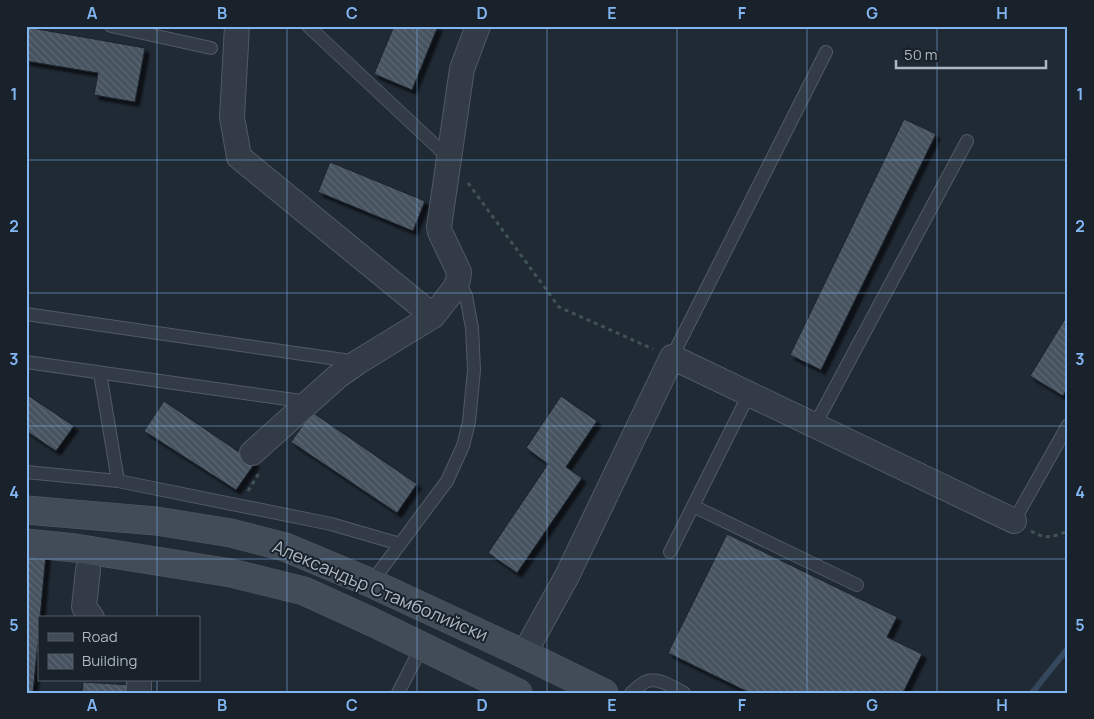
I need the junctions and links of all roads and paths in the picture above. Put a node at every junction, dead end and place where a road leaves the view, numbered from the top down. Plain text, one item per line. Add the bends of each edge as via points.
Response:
1 (111, 26) edge
2 (237, 26) edge
3 (308, 26) edge
4 (478, 26) edge
5 (211, 48) dead end
6 (826, 52) dead end
7 (966, 141) dead end
8 (450, 158) junction
9 (458, 280) junction
10 (26, 314) edge
11 (433, 316) junction
12 (672, 357) junction
13 (26, 362) edge
14 (358, 362) junction
15 (100, 373) junction
16 (749, 394) junction
17 (310, 402) junction
18 (815, 425) junction
19 (1068, 425) edge
20 (252, 453) dead end
21 (26, 472) edge
22 (118, 482) junction
23 (693, 506) junction
24 (26, 510) edge
25 (1014, 521) junction
26 (1068, 531) edge
27 (26, 543) edge
28 (400, 544) junction
29 (670, 552) dead end
30 (88, 570) dead end
31 (371, 583) junction
32 (857, 585) dead end
33 (91, 616) edge
34 (422, 646) junction
35 (524, 654) junction
36 (398, 693) edge
37 (518, 693) edge
38 (604, 693) edge
39 (631, 693) edge
40 (684, 693) edge

1 - 5 lane
2 - 11 street via 232,117 239,158
3 - 8 lane
4 - 8 street via 462,69
6 - 12 lane
7 - 18 lane
8 - 9 street via 439,227 459,272
8 - 12 path via 559,307
9 - 11 street via 456,288
9 - 28 lane via 466,296 472,328 474,370 469,422 463,446 447,481
10 - 14 lane
11 - 14 street
12 - 16 street
12 - 35 street via 567,576
13 - 15 lane
14 - 17 street
15 - 17 lane
15 - 22 lane
16 - 18 street
16 - 23 lane
17 - 20 street
18 - 25 street
19 - 25 lane
21 - 22 lane
22 - 28 lane via 331,524
23 - 29 lane
23 - 32 lane
24 - 31 main road, Александър Стамболийски via 156,521 231,533 285,547
25 - 26 path via 1041,536 1050,537
27 - 34 main road, Александър Стамболийски via 231,573 304,591
28 - 31 lane
30 - 33 street via 84,607
31 - 35 main road, Александър Стамболийски
34 - 36 lane
34 - 37 main road, Александър Стамболийски
35 - 38 main road, Александър Стамболийски
39 - 40 lane via 646,681 655,680

